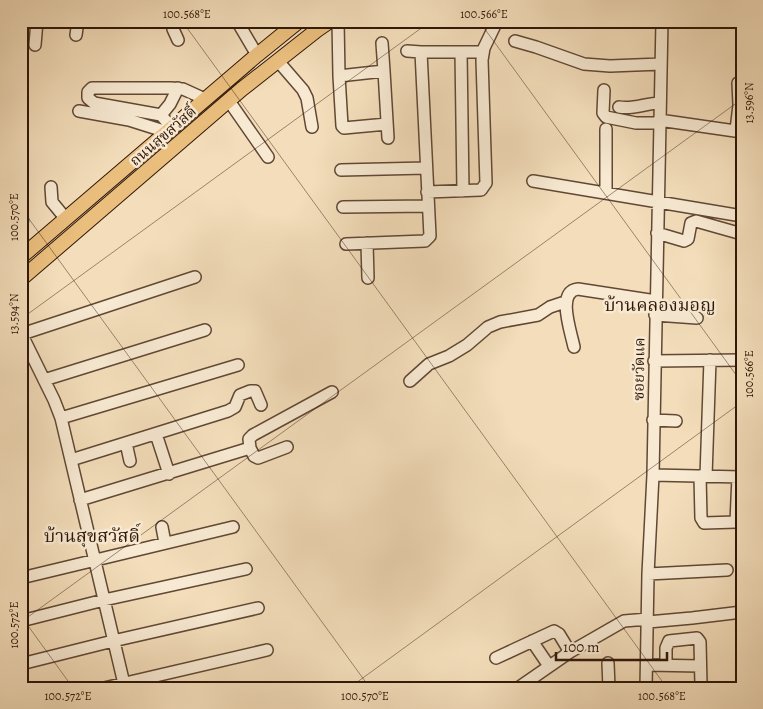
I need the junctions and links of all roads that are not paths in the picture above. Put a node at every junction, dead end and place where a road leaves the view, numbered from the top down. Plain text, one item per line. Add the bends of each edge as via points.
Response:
1 (38, 21) edge
2 (78, 21) edge
3 (173, 21) edge
4 (237, 21) edge
5 (299, 21) edge
6 (330, 21) edge
7 (338, 21) edge
8 (497, 21) edge
9 (658, 22) edge
10 (76, 35) dead end
11 (178, 40) dead end
12 (515, 42) dead end
13 (382, 43) dead end
14 (35, 45) dead end
15 (407, 51) dead end
16 (422, 52) junction
17 (461, 52) junction
18 (483, 52) junction
19 (257, 54) junction
20 (278, 61) junction
21 (661, 64) junction
22 (384, 71) junction
23 (339, 76) junction
24 (738, 83) dead end
25 (178, 88) junction
26 (604, 90) dead end
27 (205, 99) junction
28 (229, 100) junction
29 (660, 103) junction
30 (619, 107) dead end
31 (78, 111) dead end
32 (162, 115) junction
33 (659, 122) junction
34 (387, 124) junction
35 (312, 127) dead end
36 (606, 129) dead end
37 (169, 130) junction
38 (739, 131) edge
39 (388, 138) dead end
40 (268, 156) dead end
41 (426, 168) junction
42 (341, 170) dead end
43 (533, 181) dead end
44 (51, 187) dead end
45 (463, 191) junction
46 (427, 192) junction
47 (606, 193) junction
48 (657, 201) junction
49 (428, 206) junction
50 (342, 207) dead end
51 (742, 216) edge
52 (66, 219) junction
53 (657, 233) junction
54 (742, 234) edge
55 (367, 243) junction
56 (346, 244) dead end
57 (21, 257) edge
58 (195, 277) dead end
59 (368, 278) dead end
60 (21, 279) edge
61 (656, 301) junction
62 (565, 302) junction
63 (656, 315) junction
64 (697, 318) dead end
65 (205, 330) dead end
66 (22, 333) edge
67 (574, 346) dead end
68 (710, 360) junction
69 (742, 360) edge
70 (654, 361) junction
71 (238, 365) dead end
72 (44, 380) junction
73 (410, 381) dead end
74 (332, 392) dead end
75 (262, 405) dead end
76 (60, 418) junction
77 (653, 420) junction
78 (676, 421) dead end
79 (156, 438) dead end
80 (126, 443) junction
81 (287, 447) dead end
82 (250, 448) junction
83 (71, 460) junction
84 (130, 460) dead end
85 (169, 474) junction
86 (653, 475) junction
87 (703, 476) junction
88 (740, 477) edge
89 (80, 500) junction
90 (162, 526) dead end
91 (233, 527) dead end
92 (165, 543) junction
93 (94, 560) junction
94 (246, 569) dead end
95 (727, 570) dead end
96 (648, 574) junction
97 (21, 578) edge
98 (104, 600) junction
99 (258, 608) dead end
100 (742, 612) edge
101 (648, 620) junction
102 (21, 621) edge
103 (113, 641) junction
104 (532, 641) junction
105 (267, 650) dead end
106 (570, 652) junction
107 (496, 658) dead end
108 (608, 663) dead end
109 (21, 664) edge
110 (647, 665) junction
111 (666, 665) junction
112 (549, 666) junction
113 (700, 666) junction
114 (124, 685) edge
115 (702, 685) dead end
116 (104, 688) edge
117 (518, 688) edge
118 (609, 688) edge
119 (646, 688) edge

1 - 14 street
2 - 10 street
3 - 11 street
4 - 19 street
5 - 19 main road, ถนนสุขสวัสดิ์
6 - 20 main road, ถนนสุขสวัสดิ์
7 - 23 street
8 - 18 street
9 - 21 street, ซอยวัดแค
12 - 21 street via 584,64
13 - 22 street
15 - 16 street
16 - 17 street
16 - 41 street
17 - 18 street
17 - 45 street
18 - 45 street via 486,183 482,190
19 - 27 main road, ถนนสุขสวัสดิ์
20 - 28 main road, ถนนสุขสวัสดิ์
20 - 35 street via 303,90
21 - 29 street, ซอยวัดแค
22 - 23 street
22 - 34 street
23 - 34 street via 344,128
24 - 38 street
25 - 27 street
25 - 32 street
25 - 32 street via 92,88 88,92 88,98 94,102
26 - 33 street via 603,113 606,117 636,124
27 - 37 main road, ถนนสุขสวัสดิ์
28 - 40 street
28 - 60 main road, ถนนสุขสวัสดิ์
29 - 30 street
29 - 33 street, ซอยวัดแค
31 - 37 street
32 - 37 street
33 - 38 street
33 - 48 street, ซอยวัดแค
34 - 39 street
36 - 47 street
37 - 52 main road, ถนนสุขสวัสดิ์
41 - 42 street
41 - 46 street
43 - 47 street
44 - 52 street via 52,202
45 - 46 street
46 - 49 street
47 - 48 street
48 - 51 street
48 - 53 street, ซอยวัดแค
49 - 50 street
49 - 55 street via 430,236 426,241
52 - 57 main road, ถนนสุขสวัสดิ์
53 - 54 street via 684,241 688,239 691,224 696,221
53 - 61 street, ซอยวัดแค
55 - 56 street
55 - 59 street
58 - 66 street
61 - 62 street via 578,289 569,292
61 - 63 street, ซอยวัดแค
62 - 67 street
62 - 73 street via 538,315 488,327 455,353 429,364
63 - 64 street
63 - 70 street, ซอยวัดแค
65 - 72 street
66 - 72 street
68 - 69 street
68 - 70 street
68 - 87 street
70 - 77 street, ซอยวัดแค
71 - 76 street
72 - 76 street
74 - 82 street via 252,435
75 - 80 street via 255,391 250,391 240,395 235,406 228,411
76 - 83 street
77 - 78 street
77 - 86 street, ซอยวัดแค
79 - 85 street
80 - 83 street
80 - 84 street
81 - 82 street via 258,458
82 - 85 street
83 - 89 street
85 - 89 street
86 - 87 street
86 - 96 street, ซอยวัดแค
87 - 88 street
87 - 88 street via 701,518 704,523 736,522
89 - 93 street
90 - 92 street
91 - 92 street
92 - 93 street
93 - 97 street
93 - 98 street
94 - 98 street
95 - 96 street
96 - 101 street, ซอยวัดแค
98 - 102 street
98 - 103 street
99 - 103 street
100 - 101 street
101 - 106 street via 624,622
101 - 110 street, ซอยวัดแค
103 - 109 street
103 - 114 street
104 - 106 street via 554,631
104 - 107 street
104 - 112 street
105 - 114 street
106 - 112 street
108 - 118 street
110 - 111 street
110 - 119 street, ซอยวัดแค
111 - 113 street
111 - 113 street via 669,641 697,638 700,642
112 - 117 street
113 - 115 street
114 - 116 street

